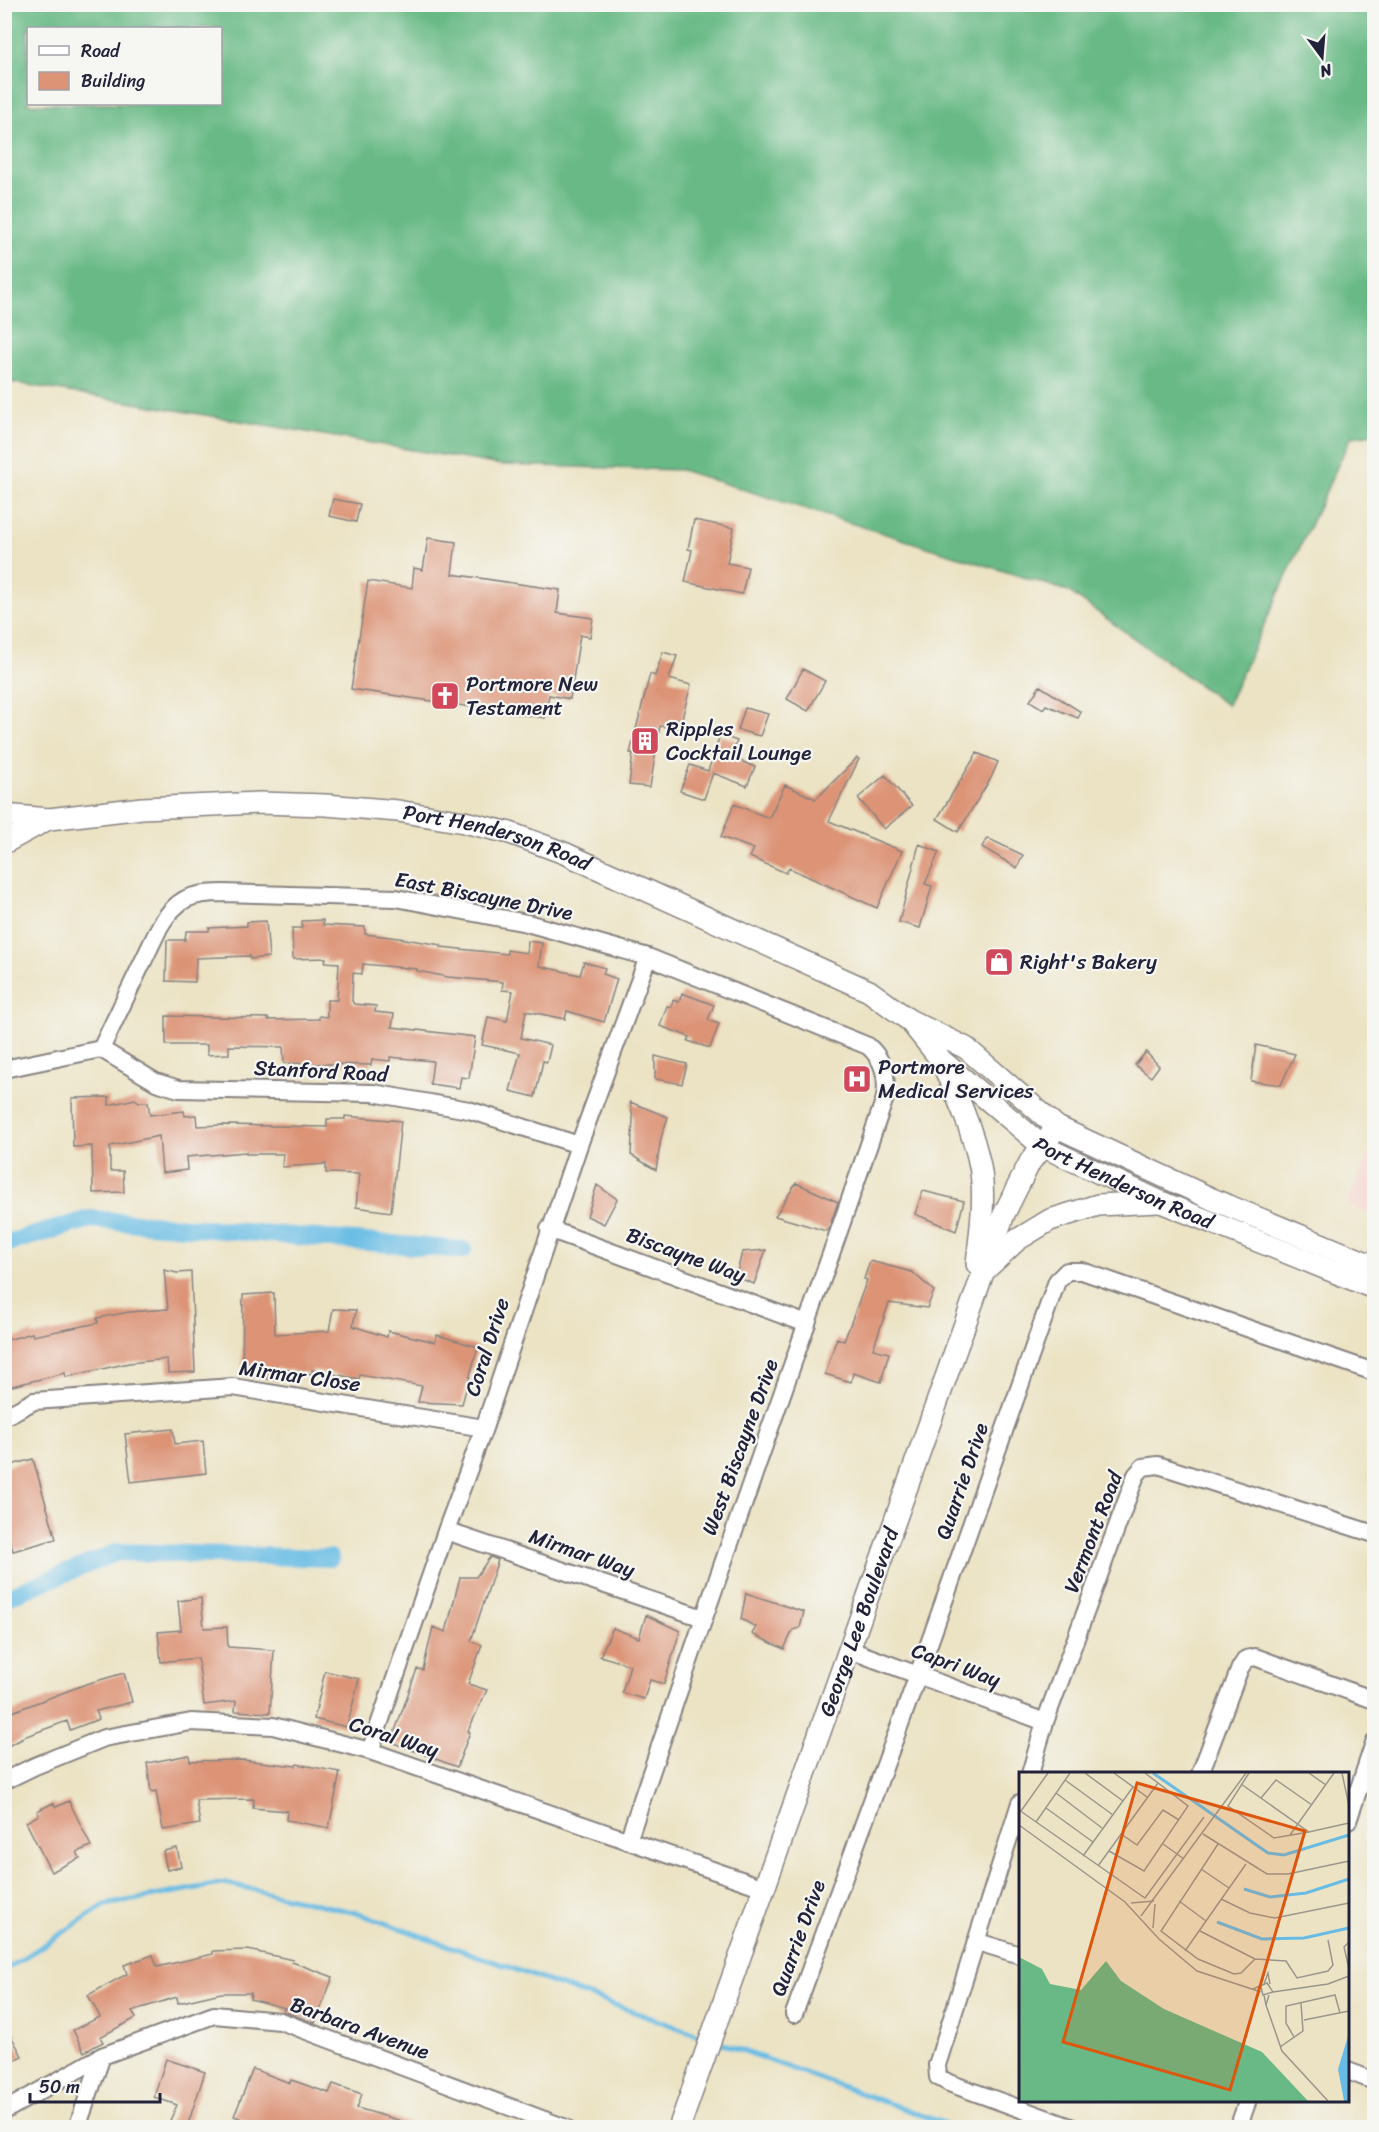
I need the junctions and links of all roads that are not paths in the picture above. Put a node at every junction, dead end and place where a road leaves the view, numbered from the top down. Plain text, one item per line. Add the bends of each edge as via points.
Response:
1 (4, 815) edge
2 (49, 819) junction
3 (4, 843) edge
4 (648, 957) junction
5 (909, 1020) junction
6 (100, 1049) junction
7 (940, 1060) junction
8 (883, 1068) joint
9 (4, 1069) edge
10 (1056, 1127) junction
11 (579, 1145) junction
12 (1042, 1146) junction
13 (1161, 1202) junction
14 (549, 1229) junction
15 (1374, 1266) edge
16 (982, 1272) junction
17 (1374, 1288) edge
18 (975, 1295) junction
19 (807, 1324) junction
20 (1374, 1372) edge
21 (4, 1417) edge
22 (484, 1428) junction
23 (446, 1531) junction
24 (1374, 1534) edge
25 (703, 1618) junction
26 (850, 1650) junction
27 (918, 1675) junction
28 (1374, 1700) edge
29 (1045, 1722) junction
30 (1374, 1743) edge
31 (370, 1751) junction
32 (1030, 1772) edge
33 (1200, 1772) edge
34 (4, 1781) edge
35 (1019, 1806) edge
36 (1349, 1815) edge
37 (628, 1841) junction
38 (764, 1888) junction
39 (978, 1942) junction
40 (1019, 1955) edge
41 (794, 2014) dead end
42 (102, 2056) junction
43 (1349, 2072) edge
44 (1374, 2081) edge
45 (1247, 2102) edge
46 (4, 2111) edge
47 (77, 2127) edge
48 (566, 2127) edge
49 (680, 2127) edge
50 (1073, 2127) edge
51 (1238, 2127) edge

1 - 2 main road, Port Henderson Road
2 - 3 main road, Port Henderson Road
2 - 5 main road, Port Henderson Road via 142,808 260,803 398,811 464,822 510,833 623,879 869,991
4 - 6 street, East Biscayne Drive via 527,922 396,898 202,893 183,899 170,910
4 - 8 street, East Biscayne Drive via 868,1046
4 - 11 street, Coral Drive
5 - 7 main road, Port Henderson Road
5 - 10 main road, Port Henderson Road via 966,1048
6 - 9 street
6 - 11 street, Stanford Road via 156,1083 179,1089 374,1093 469,1110
7 - 12 main road, Port Henderson Road
7 - 18 main road via 960,1103 980,1167 982,1199
8 - 19 street, West Biscayne Drive via 887,1082 885,1098
10 - 12 main road, George Lee Boulevard
10 - 15 main road, Port Henderson Road via 1212,1199
11 - 14 street, Coral Drive
12 - 13 main road, Port Henderson Road
12 - 16 main road, George Lee Boulevard via 1004,1214
13 - 16 main road via 1098,1205 1050,1220 1017,1240
13 - 17 main road, Port Henderson Road
14 - 19 street, Biscayne Way
14 - 22 street, Coral Drive
16 - 18 main road, George Lee Boulevard
18 - 26 main road, George Lee Boulevard
19 - 25 street, West Biscayne Drive
20 - 27 street, Quarrie Drive via 1082,1271 1067,1271 1057,1281
21 - 22 street, Mirmar Close via 34,1401 233,1387
22 - 23 street, Coral Drive
23 - 25 street, Mirmar Way
23 - 31 street, Coral Drive
24 - 29 street, Vermont Road via 1158,1466 1143,1467 1136,1474
25 - 37 street, West Biscayne Drive
26 - 27 street, Capri Way
26 - 38 main road, George Lee Boulevard
27 - 29 street, Capri Way
27 - 41 street, Quarrie Drive
28 - 33 street via 1255,1657 1246,1659
29 - 32 street, Vermont Road
30 - 36 street
31 - 34 street, Coral Way via 273,1726 190,1722 104,1738
31 - 37 street, Coral Way
35 - 39 street
37 - 38 street, Coral Way
38 - 49 main road, George Lee Boulevard
39 - 40 street
39 - 50 street via 937,2065 938,2077
42 - 46 street, Barbara Avenue
42 - 47 street
42 - 48 street, Barbara Avenue via 213,2015 280,2021
43 - 44 street
45 - 51 street

